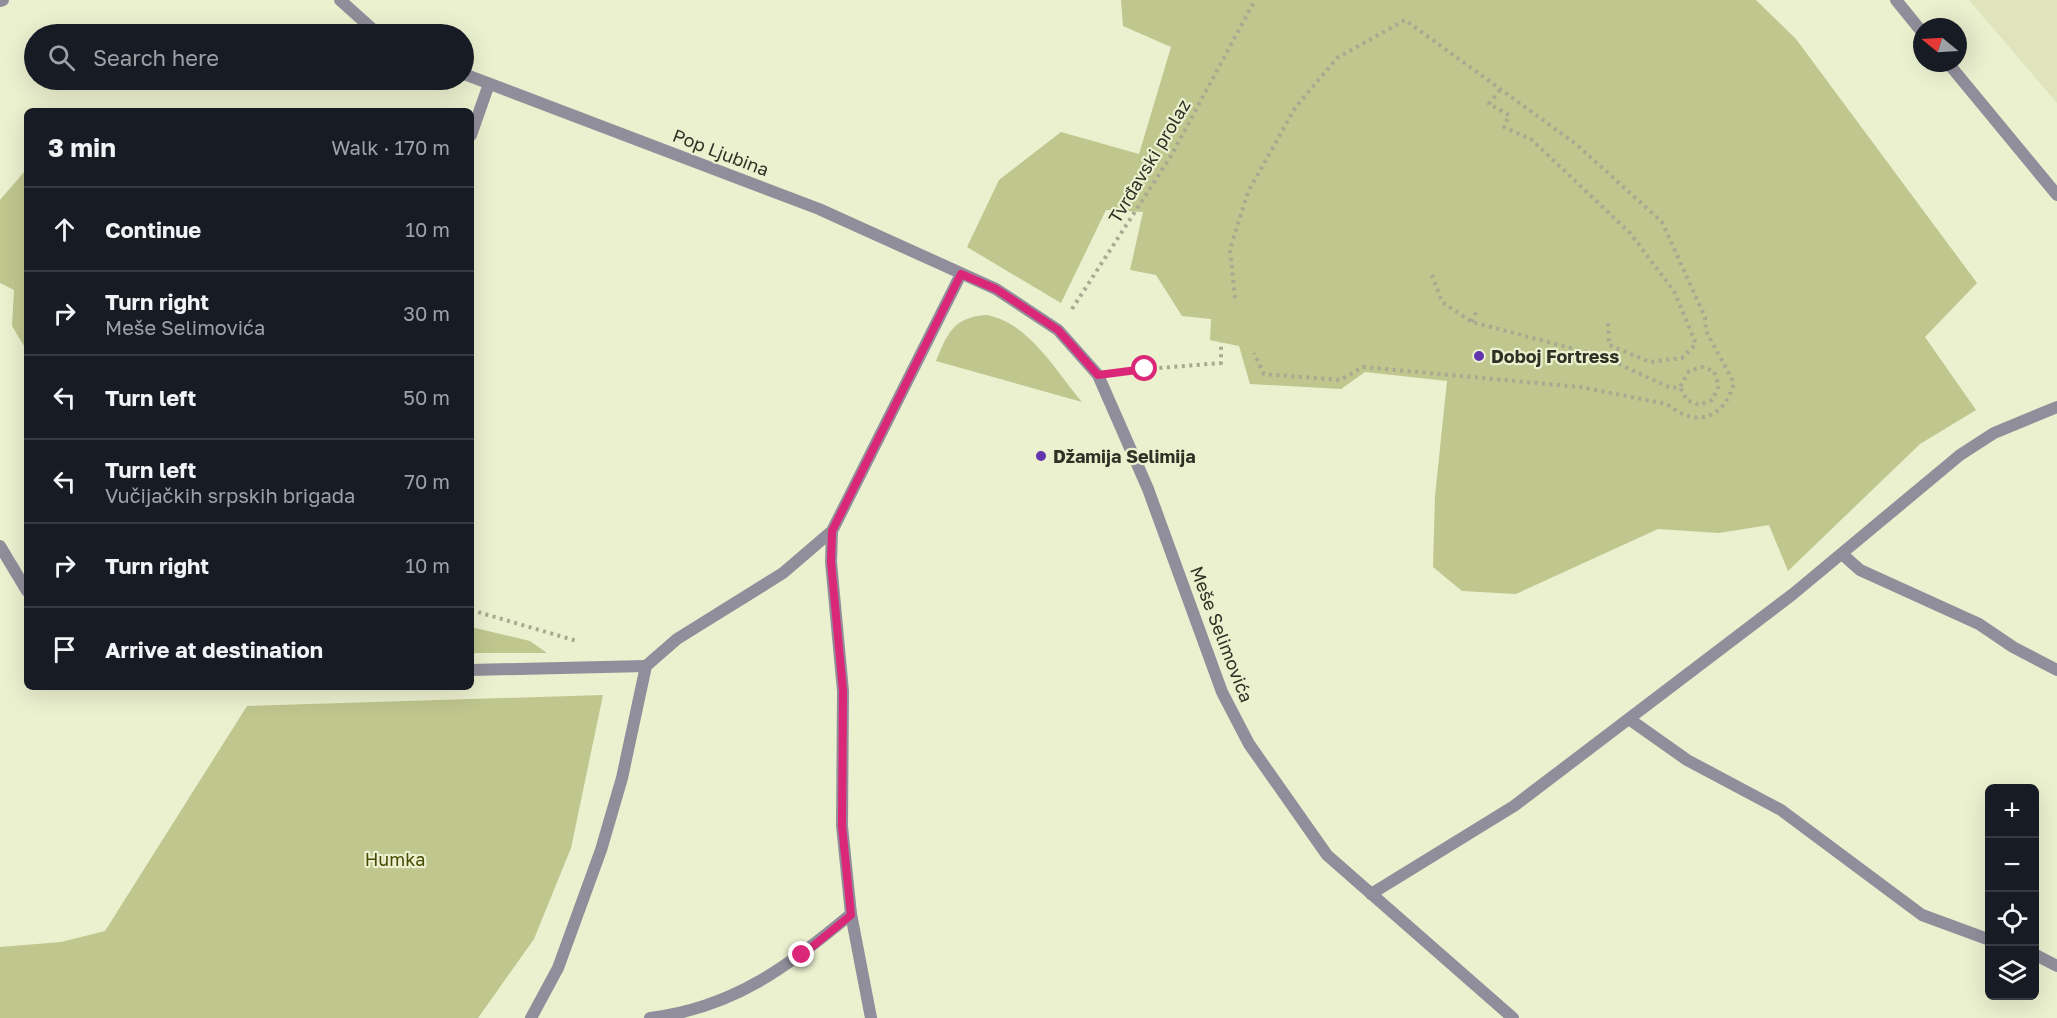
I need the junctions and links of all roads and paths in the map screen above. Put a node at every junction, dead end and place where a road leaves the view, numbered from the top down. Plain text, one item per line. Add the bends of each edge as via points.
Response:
1 (340, 0) edge
2 (1255, 0) edge
3 (1896, 0) edge
4 (1913, 21) edge
5 (367, 24) edge
6 (1955, 72) edge
7 (474, 78) edge
8 (489, 84) junction
9 (1500, 90) junction
10 (474, 126) edge
11 (2057, 195) edge
12 (961, 274) junction
13 (1431, 275) dead end
14 (1235, 298) dead end
15 (1476, 312) dead end
16 (1472, 322) junction
17 (1608, 322) dead end
18 (1058, 330) junction
19 (1221, 342) dead end
20 (1254, 353) dead end
21 (1098, 375) junction
22 (1680, 387) junction
23 (2057, 407) edge
24 (832, 531) junction
25 (0, 546) edge
26 (1842, 554) junction
27 (24, 586) edge
28 (474, 611) edge
29 (646, 666) junction
30 (614, 667) junction
31 (474, 670) edge
32 (2057, 670) edge
33 (1629, 719) junction
34 (1371, 894) junction
35 (851, 915) junction
36 (1985, 939) edge
37 (2039, 957) edge
38 (2057, 966) edge
39 (531, 1018) edge
40 (650, 1018) edge
41 (871, 1018) edge
42 (1513, 1018) edge

1 - 5 street
2 - 18 path, Tvrđavski prolaz via 1171,156
3 - 4 street
6 - 11 street
7 - 8 street, Pop Ljubina
8 - 10 street
8 - 12 street, Pop Ljubina via 819,208
9 - 14 path via 1405,20 1337,58 1295,108 1248,192 1230,249
9 - 17 path via 1490,105 1509,115 1504,127 1532,140 1630,233 1674,291 1696,344 1682,358 1650,362 1609,345
9 - 20 path via 1576,144 1662,222 1705,317 1706,331 1734,383 1721,410 1709,417 1697,417 1667,404 1580,387 1468,375 1362,367 1340,380 1264,375
12 - 18 street, Meše Selimovića via 996,289
12 - 24 street
13 - 16 path via 1442,302
15 - 16 path
16 - 22 path via 1600,356 1657,384
18 - 21 street, Meše Selimovića
19 - 21 path via 1221,363
21 - 34 street, Meše Selimovića via 1148,489 1222,692 1249,744 1328,855
22 - 22 path via 1689,371 1702,367 1714,372 1719,386 1712,400 1699,405 1687,400
23 - 26 street via 1994,433 1960,454
24 - 29 street via 783,573 677,639
24 - 35 street via 831,562 843,691 842,826
25 - 27 street
26 - 32 street via 1860,570 1979,624
26 - 33 street
28 - 30 path via 586,644
29 - 30 street
29 - 39 street via 622,778 601,850 558,968
30 - 31 street
33 - 34 street via 1514,806
33 - 36 street via 1687,760 1781,810 1922,915
34 - 42 street, Meše Selimovića
35 - 40 street via 802,955 754,986 717,1003
35 - 41 street
37 - 38 street

